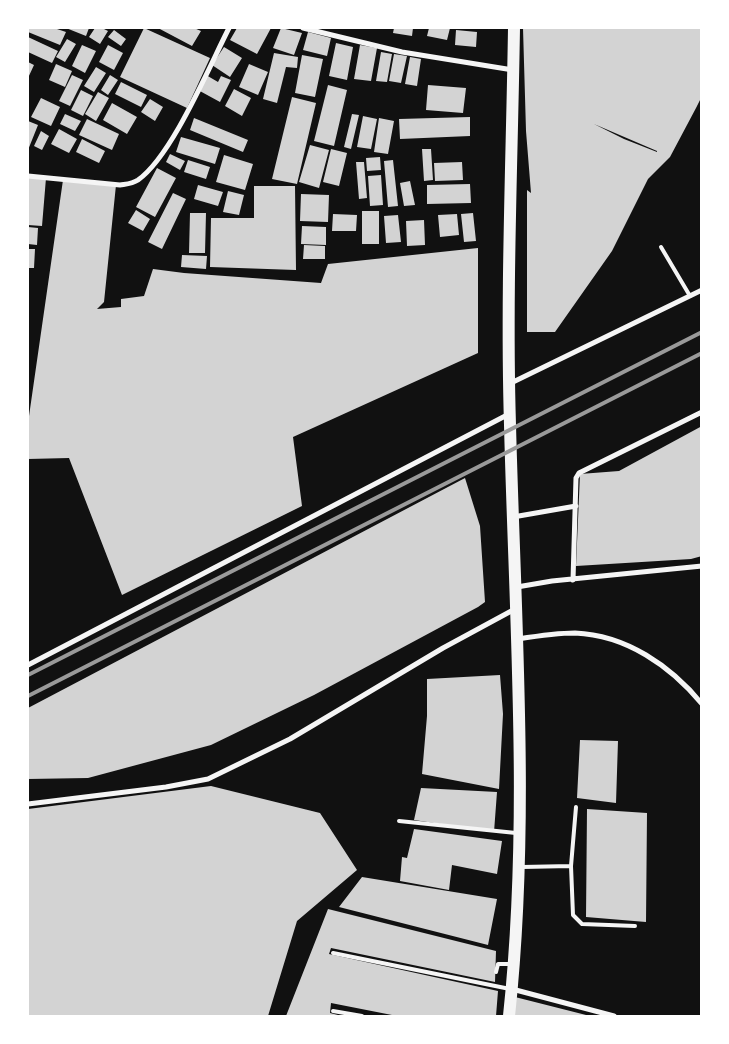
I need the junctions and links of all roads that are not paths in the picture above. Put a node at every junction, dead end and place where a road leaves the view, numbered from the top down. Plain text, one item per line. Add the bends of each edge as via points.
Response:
1 (229, 28) edge
2 (303, 28) edge
3 (514, 28) edge
4 (514, 70) junction
5 (28, 176) edge
6 (661, 247) dead end
7 (702, 290) edge
8 (690, 296) junction
9 (509, 384) junction
10 (702, 412) edge
11 (509, 414) junction
12 (576, 506) junction
13 (513, 517) junction
14 (702, 566) edge
15 (573, 580) junction
16 (517, 587) junction
17 (516, 609) junction
18 (517, 639) junction
19 (28, 665) edge
20 (702, 704) edge
21 (28, 804) edge
22 (576, 808) dead end
23 (399, 821) dead end
24 (521, 833) junction
25 (571, 866) junction
26 (520, 867) junction
27 (636, 926) dead end
28 (333, 953) dead end
29 (514, 965) junction
30 (496, 972) dead end
31 (512, 989) junction
32 (333, 1011) dead end
33 (362, 1016) edge
34 (509, 1016) edge
35 (614, 1016) edge

1 - 5 street via 163,153 139,179 120,185
2 - 4 street via 402,52
3 - 4 main road
4 - 9 main road
6 - 8 lane
7 - 8 street
8 - 9 street
9 - 11 main road
10 - 12 street via 581,470 576,478
11 - 13 main road
11 - 19 street
12 - 13 street
12 - 15 street
13 - 16 main road
14 - 15 street
15 - 16 street
16 - 17 main road
17 - 18 main road
17 - 21 street via 290,738 208,779
18 - 20 street via 577,633 618,640 639,650 685,683
18 - 24 main road
22 - 25 lane
23 - 24 lane
24 - 26 main road
25 - 26 lane
25 - 27 lane via 573,915 582,924
26 - 29 main road
28 - 31 lane
29 - 30 lane via 498,964
29 - 31 main road
31 - 34 main road
31 - 35 street
32 - 33 lane

